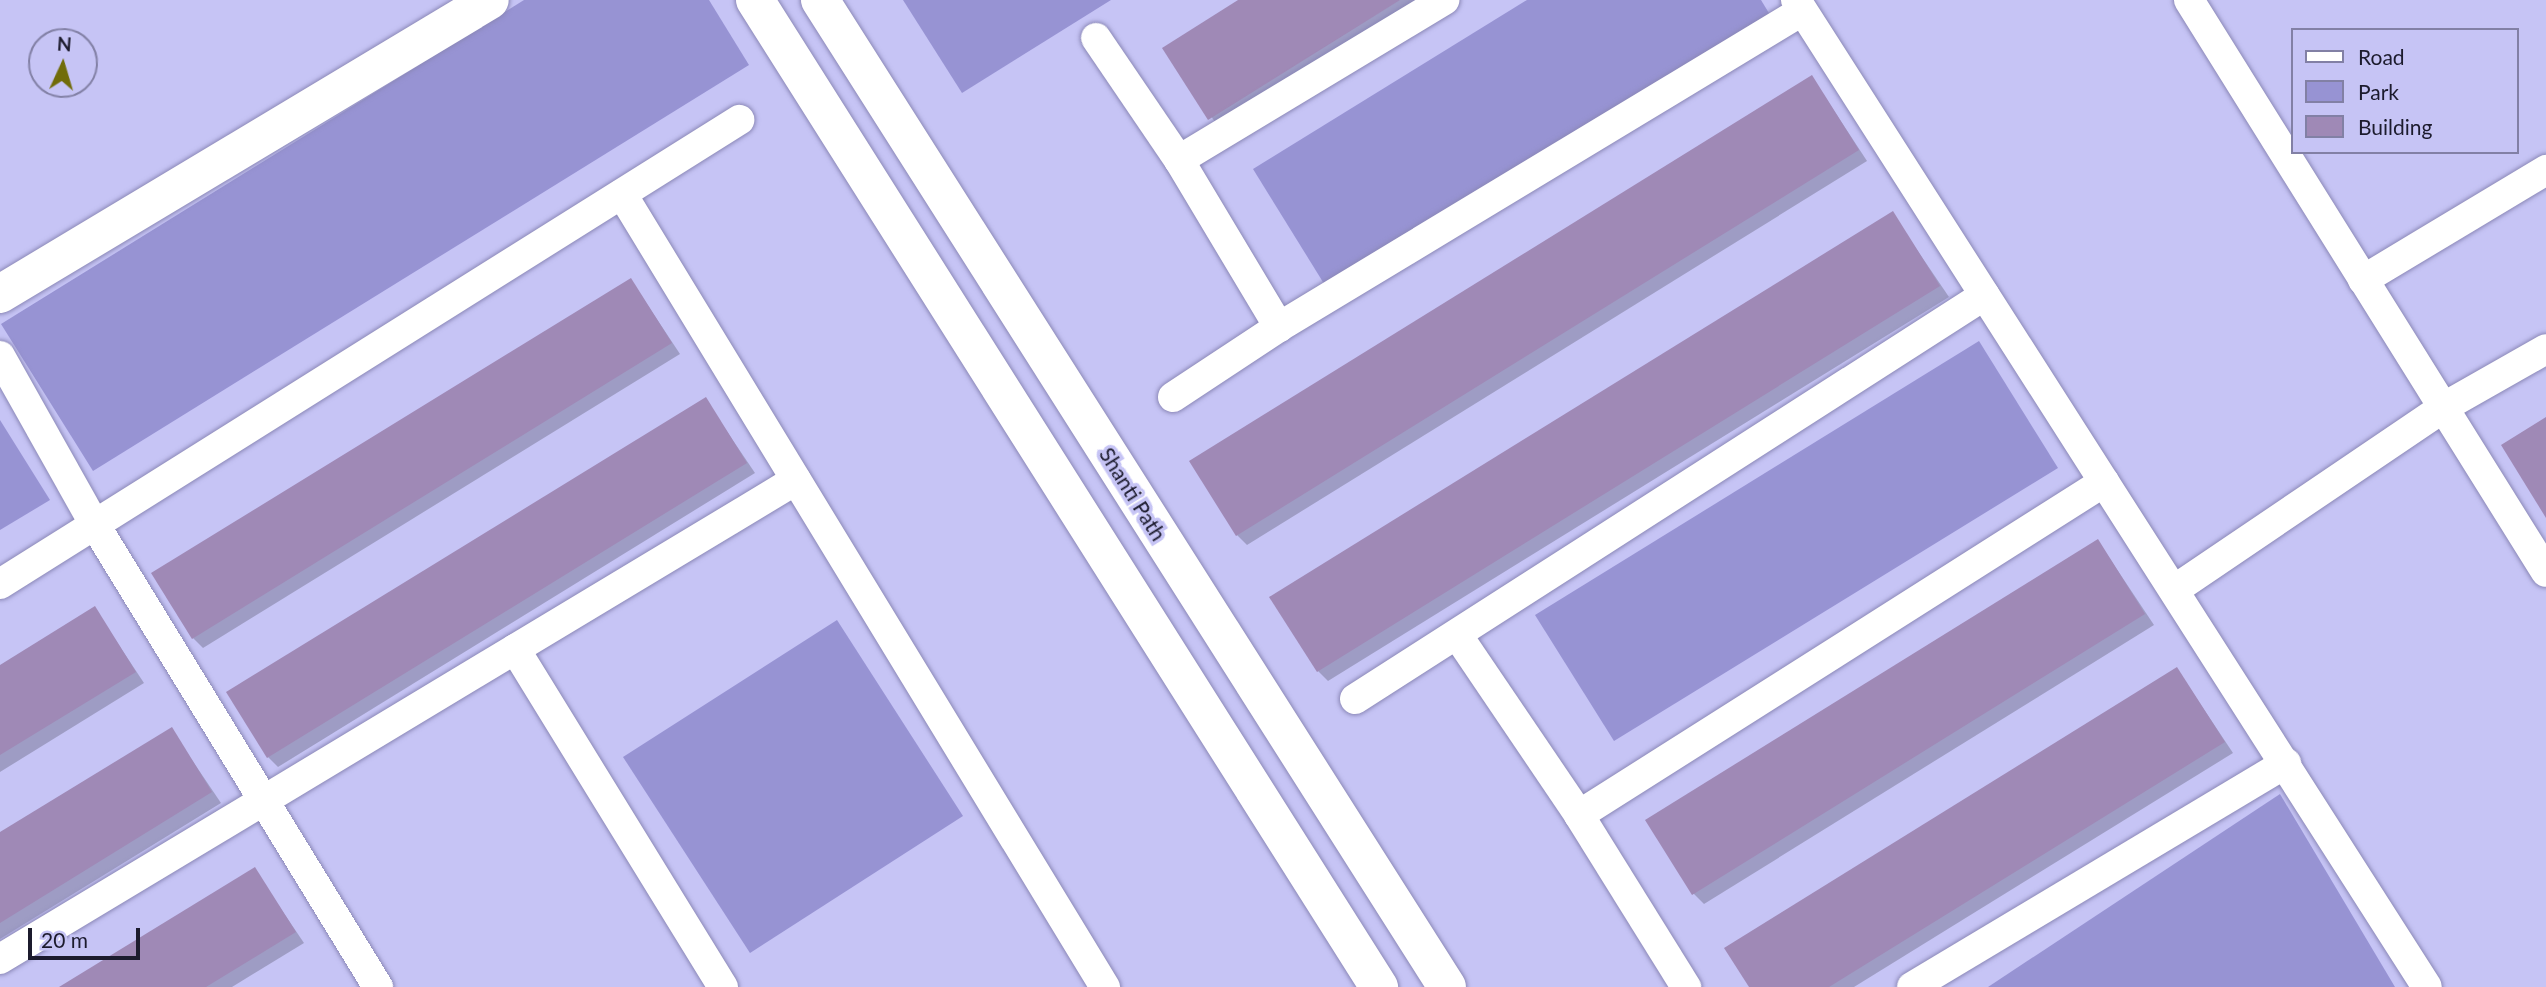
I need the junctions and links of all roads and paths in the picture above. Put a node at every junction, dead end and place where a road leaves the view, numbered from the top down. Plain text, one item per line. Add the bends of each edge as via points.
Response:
1 (755, 0) edge
2 (820, 0) edge
3 (1444, 0) edge
4 (2189, 0) edge
5 (472, 4) edge
6 (1799, 6) edge
7 (1096, 38) dead end
8 (739, 120) dead end
9 (1179, 160) junction
10 (2546, 170) edge
11 (622, 194) junction
12 (2362, 280) junction
13 (0, 294) edge
14 (1985, 295) junction
15 (1279, 327) junction
16 (2546, 349) edge
17 (0, 356) edge
18 (1173, 397) dead end
19 (2444, 407) junction
20 (796, 480) junction
21 (2104, 482) junction
22 (95, 525) junction
23 (2546, 572) edge
24 (0, 584) edge
25 (2174, 590) junction
26 (1458, 636) junction
27 (515, 649) junction
28 (1355, 699) dead end
29 (2286, 763) junction
30 (264, 800) junction
31 (1579, 815) junction
32 (0, 959) edge
33 (378, 987) edge
34 (723, 987) edge
35 (1105, 987) edge
36 (1378, 987) edge
37 (1447, 987) edge
38 (1686, 987) edge
39 (1912, 987) edge
40 (2427, 987) edge

1 - 36 main road
2 - 37 main road, Shanti Path
3 - 9 street
4 - 12 street
5 - 13 main road
6 - 14 street
6 - 15 street
7 - 9 street
8 - 11 street
9 - 15 street
10 - 12 street
11 - 20 street
11 - 22 street
12 - 19 street
14 - 21 street
14 - 26 street
15 - 18 street
16 - 19 street
17 - 22 street
19 - 23 street
19 - 25 street
20 - 27 street
20 - 35 street
21 - 25 street
21 - 31 street
22 - 24 street
22 - 30 street
25 - 29 street
26 - 28 street
26 - 31 street
27 - 30 street
27 - 34 street
29 - 39 street
29 - 40 street
30 - 32 street
30 - 33 street
31 - 38 street

